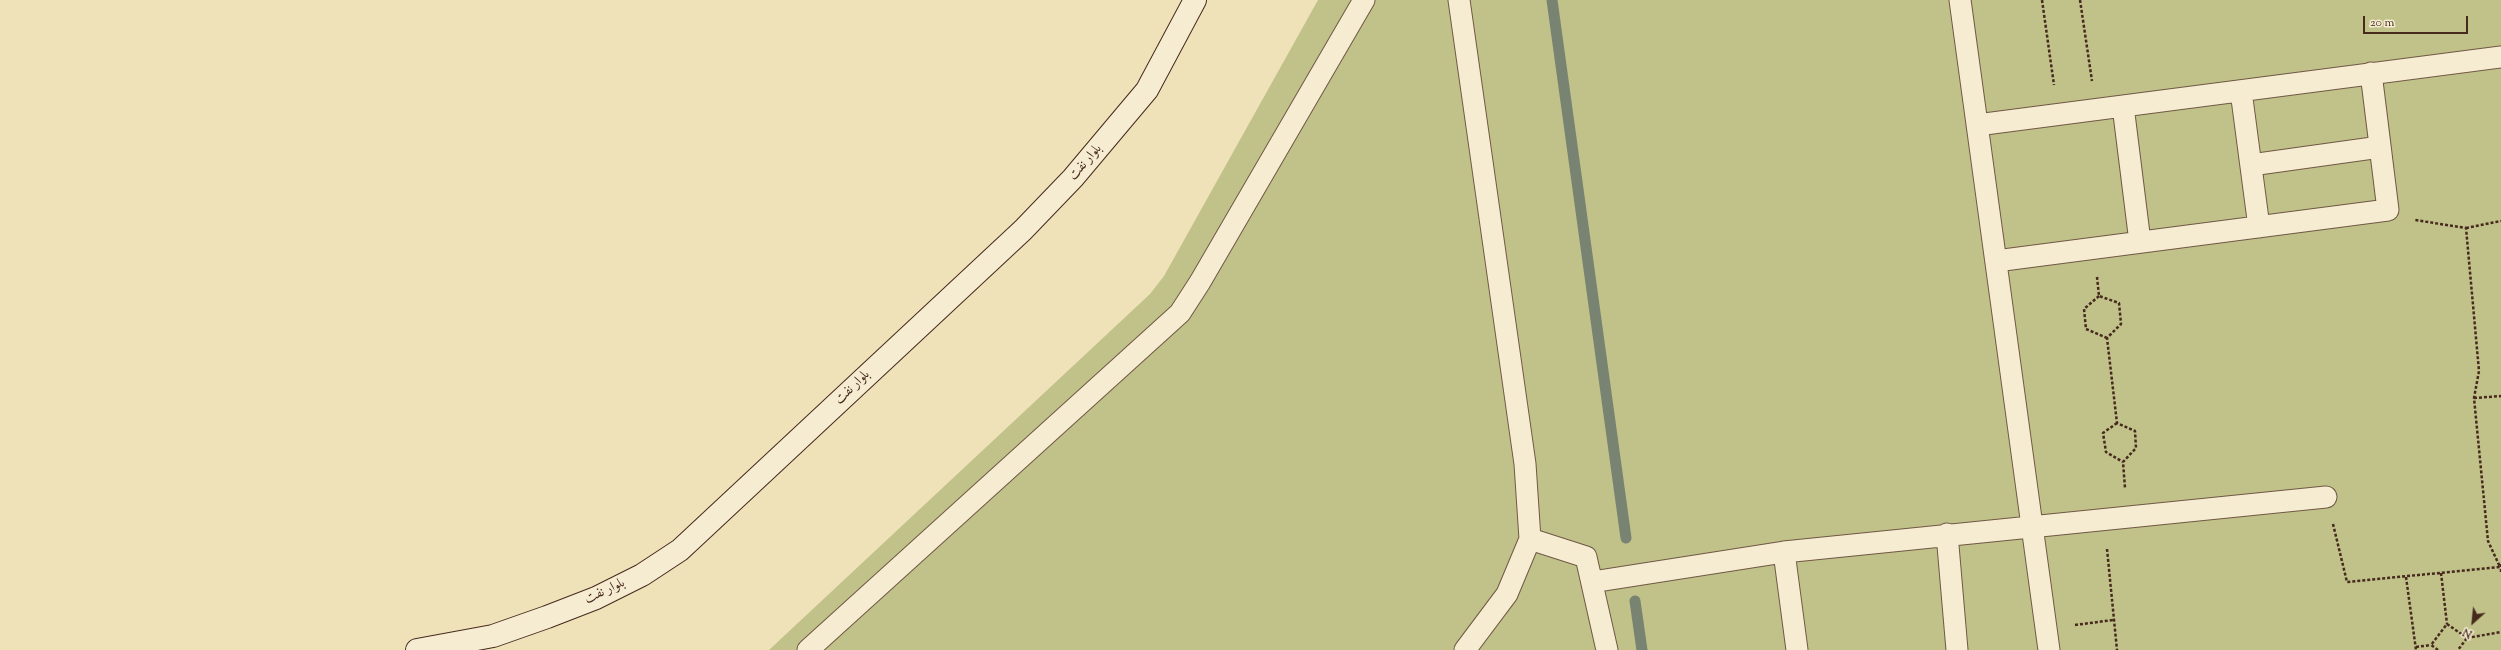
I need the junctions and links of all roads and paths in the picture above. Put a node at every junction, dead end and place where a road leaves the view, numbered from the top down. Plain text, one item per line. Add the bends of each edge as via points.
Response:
1 (1195, 0) edge
2 (1364, 0) edge
3 (1459, 0) edge
4 (1960, 0) edge
5 (2042, 0) edge
6 (2080, 0) edge
7 (2501, 57) edge
8 (2371, 74) junction
9 (2241, 91) junction
10 (2123, 106) junction
11 (2096, 109) junction
12 (2058, 114) junction
13 (1977, 125) junction
14 (2380, 147) junction
15 (2250, 164) junction
16 (2388, 210) junction
17 (2501, 221) edge
18 (2259, 227) junction
19 (2466, 228) junction
20 (2140, 242) junction
21 (2093, 248) junction
22 (1996, 261) junction
23 (2100, 296) junction
24 (2107, 338) junction
25 (2501, 396) edge
26 (2474, 398) junction
27 (2117, 422) junction
28 (2123, 462) junction
29 (2326, 497) joint
30 (2128, 516) junction
31 (2104, 519) junction
32 (2032, 526) junction
33 (1947, 534) junction
34 (1530, 539) junction
35 (1784, 552) junction
36 (2501, 565) edge
37 (2441, 573) junction
38 (2501, 573) edge
39 (2406, 576) junction
40 (1592, 582) junction
41 (2113, 620) junction
42 (2447, 624) junction
43 (2074, 625) dead end
44 (2501, 632) edge
45 (2467, 638) junction
46 (2432, 645) junction
47 (2416, 649) edge
48 (417, 650) edge
49 (808, 650) edge
50 (1465, 650) edge
51 (1607, 650) edge
52 (1797, 650) edge
53 (1957, 650) edge
54 (2049, 650) edge
55 (2117, 650) edge
56 (2438, 650) edge
57 (2458, 650) edge

1 - 48 street, بلوار نفت via 1147,90 1074,178 1023,230 680,550 642,575 596,598 547,617 493,636
2 - 49 lane via 1180,313
3 - 34 lane via 1525,464
4 - 13 lane
5 - 12 path
6 - 11 path
7 - 8 lane
8 - 9 lane
8 - 14 lane
9 - 10 lane
9 - 15 lane
10 - 11 lane
10 - 20 lane
11 - 12 lane
12 - 13 lane
13 - 22 lane
14 - 15 lane
14 - 16 lane
15 - 18 lane
16 - 18 lane
16 - 19 path via 2417,221
17 - 19 path
18 - 20 lane
19 - 26 path via 2479,371
20 - 21 lane
21 - 22 lane
21 - 23 path
22 - 32 lane
23 - 24 path via 2119,303 2121,324
23 - 24 path via 2084,308 2086,329
24 - 27 path
25 - 26 path
26 - 36 path via 2488,541
27 - 28 path via 2135,431 2136,448
27 - 28 path via 2103,433 2106,452
28 - 30 path
29 - 30 lane
29 - 39 path via 2347,582
30 - 31 lane
31 - 32 lane
31 - 41 path
32 - 33 lane
32 - 54 lane
33 - 35 lane
33 - 53 lane
34 - 40 lane via 1586,557
34 - 50 lane via 1507,594
35 - 40 lane
35 - 52 lane
36 - 37 path
36 - 38 path
37 - 39 path
37 - 42 path
39 - 47 path
40 - 51 lane
41 - 43 path
41 - 55 path
42 - 45 path
42 - 46 path
44 - 45 path
45 - 57 path
46 - 47 path
46 - 56 path

